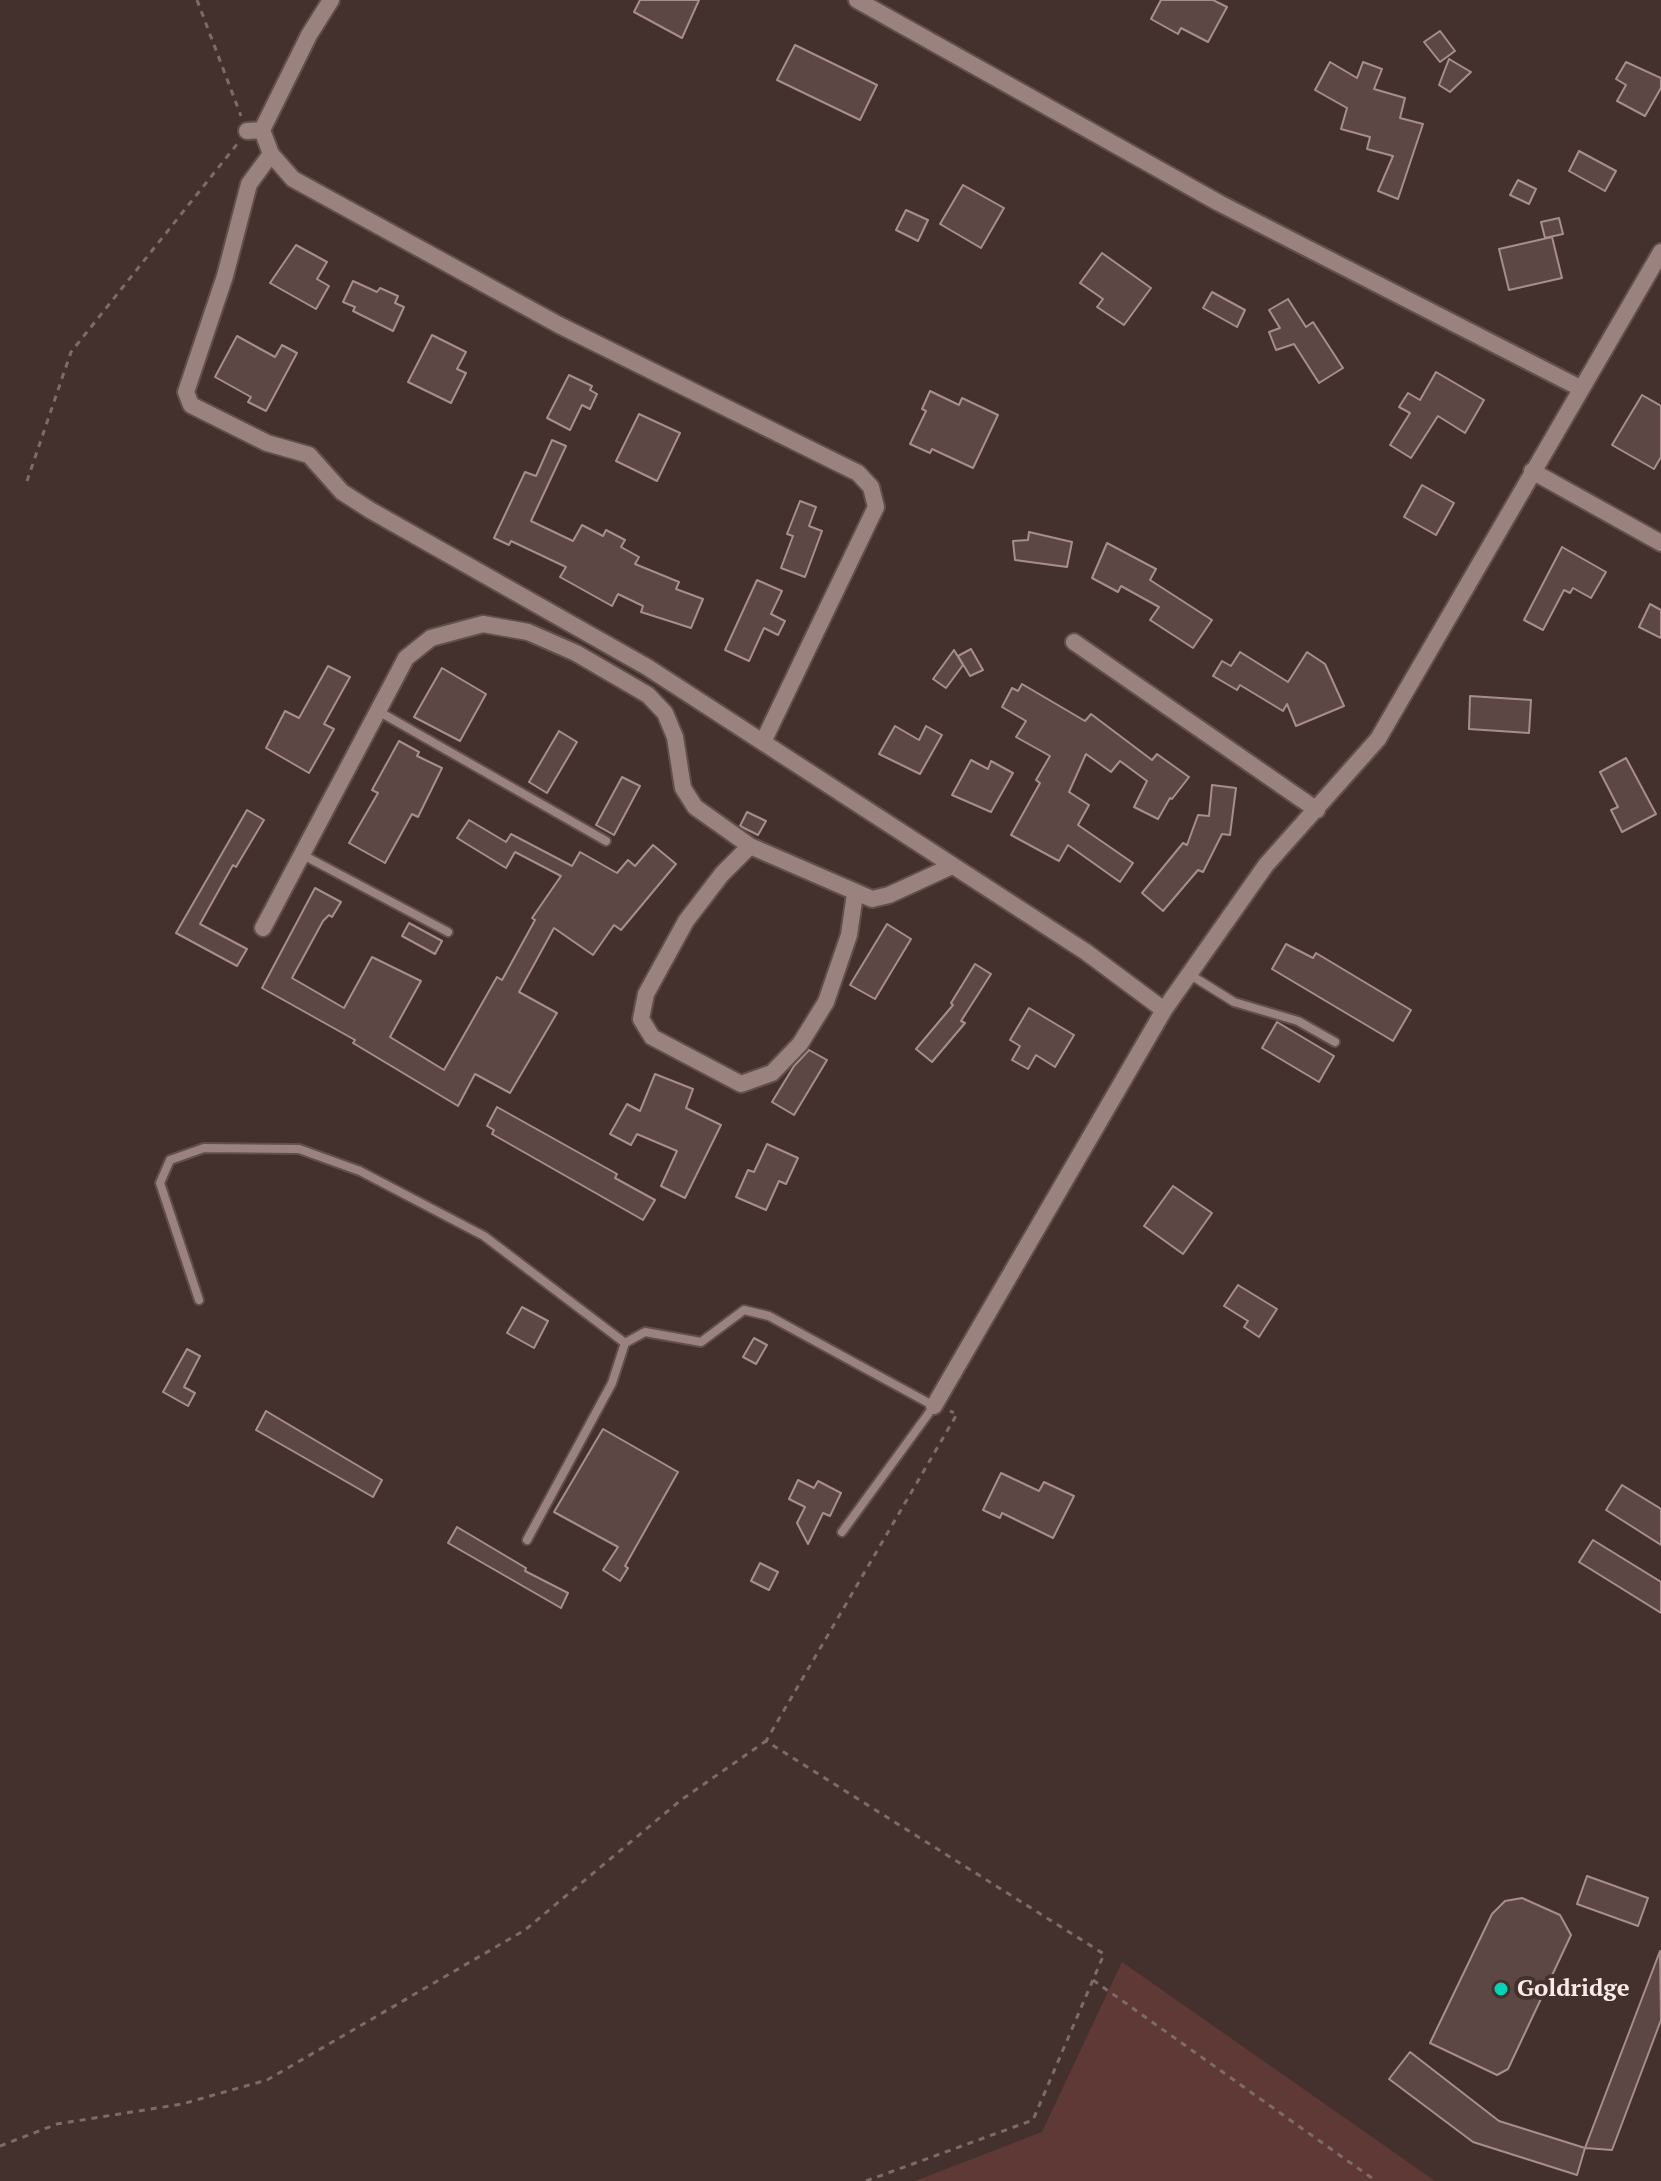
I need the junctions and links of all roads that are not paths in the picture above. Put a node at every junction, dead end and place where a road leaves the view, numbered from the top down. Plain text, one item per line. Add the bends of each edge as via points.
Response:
1 (331, 0) edge
2 (857, 0) edge
3 (271, 154) junction
4 (1661, 252) edge
5 (1580, 388) junction
6 (1532, 471) junction
7 (1661, 543) edge
8 (1074, 642) dead end
9 (378, 711) junction
10 (763, 742) junction
11 (1317, 810) junction
12 (606, 841) dead end
13 (750, 846) junction
14 (302, 854) junction
15 (952, 866) junction
16 (855, 894) junction
17 (263, 928) dead end
18 (448, 932) dead end
19 (1189, 974) junction
20 (1164, 1010) junction
21 (1335, 1042) dead end
22 (199, 1300) dead end
23 (625, 1343) junction
24 (934, 1406) junction
25 (842, 1532) dead end
26 (527, 1540) dead end

1 - 3 street via 255,131
2 - 5 street via 1219,203
3 - 10 street via 249,184 186,392 188,401 267,443 309,455 342,492 370,510 595,635
3 - 10 street via 293,179 559,325 858,473 871,487 876,507
4 - 5 street
5 - 6 street
6 - 7 street
6 - 11 street via 1378,739
8 - 11 street
9 - 12 lane
9 - 13 street via 406,658 431,638 483,624 528,632 648,695 665,713 675,737 683,788 695,807
9 - 14 street
10 - 15 street
11 - 19 street via 1266,865
13 - 16 street
13 - 16 street via 686,921 646,994 641,1019 652,1037 741,1084 772,1073 800,1044 826,1002 849,935
14 - 17 street
14 - 18 lane
15 - 16 street via 889,895 872,899
15 - 20 street via 1086,952
19 - 20 street
19 - 21 lane via 1234,1002 1298,1021
20 - 24 street
22 - 23 lane via 160,1183 170,1160 204,1148 299,1149 360,1171 484,1236
23 - 24 lane via 645,1332 701,1342 744,1310 769,1316
23 - 26 lane via 612,1383
24 - 25 lane

